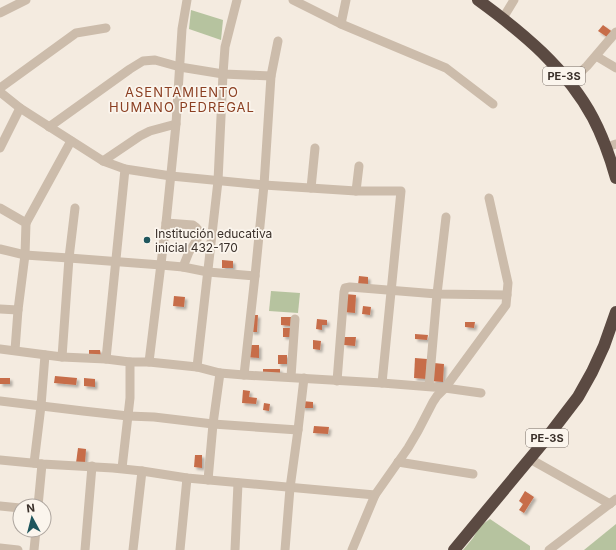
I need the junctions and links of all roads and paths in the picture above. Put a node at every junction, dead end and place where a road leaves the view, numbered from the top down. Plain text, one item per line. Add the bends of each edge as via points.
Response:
1 (26, 0) edge
2 (187, 0) edge
3 (237, 0) edge
4 (294, 0) edge
5 (346, 0) edge
6 (478, 0) edge
7 (514, 0) edge
8 (0, 13) edge
9 (503, 18) junction
10 (341, 24) junction
11 (106, 28) dead end
12 (616, 32) edge
13 (278, 41) dead end
14 (596, 56) junction
15 (180, 67) junction
16 (616, 68) edge
17 (223, 74) junction
18 (271, 76) junction
19 (570, 82) junction
20 (0, 88) edge
21 (0, 92) edge
22 (493, 104) dead end
23 (20, 108) junction
24 (176, 124) junction
25 (50, 127) junction
26 (71, 141) junction
27 (611, 146) edge
28 (0, 148) edge
29 (315, 148) dead end
30 (103, 161) junction
31 (359, 166) dead end
32 (125, 169) junction
33 (171, 176) junction
34 (616, 178) edge
35 (218, 181) junction
36 (264, 185) junction
37 (310, 188) junction
38 (356, 191) junction
39 (489, 198) dead end
40 (0, 208) edge
41 (75, 208) dead end
42 (446, 217) dead end
43 (26, 223) junction
44 (166, 223) junction
45 (214, 227) junction
46 (198, 230) junction
47 (0, 249) edge
48 (25, 255) junction
49 (69, 258) junction
50 (116, 262) junction
51 (161, 265) junction
52 (183, 267) junction
53 (208, 272) junction
54 (255, 276) junction
55 (391, 291) junction
56 (436, 294) junction
57 (507, 295) junction
58 (0, 309) edge
59 (18, 310) junction
60 (616, 312) edge
61 (295, 319) dead end
62 (0, 349) edge
63 (15, 350) junction
64 (45, 355) junction
65 (62, 357) junction
66 (106, 359) junction
67 (130, 362) junction
68 (149, 362) junction
69 (197, 367) junction
70 (220, 373) junction
71 (244, 375) junction
72 (291, 377) junction
73 (304, 378) junction
74 (337, 381) junction
75 (382, 383) junction
76 (429, 386) junction
77 (444, 388) junction
78 (481, 393) dead end
79 (0, 401) edge
80 (41, 406) junction
81 (128, 416) junction
82 (213, 424) junction
83 (298, 430) junction
84 (530, 459) junction
85 (0, 460) edge
86 (398, 462) junction
87 (38, 463) junction
88 (92, 466) junction
89 (122, 468) junction
90 (142, 471) junction
91 (473, 474) dead end
92 (187, 478) junction
93 (208, 480) junction
94 (238, 483) junction
95 (290, 488) junction
96 (375, 495) junction
97 (38, 498) edge
98 (613, 502) edge
99 (0, 506) edge
100 (12, 507) edge
101 (35, 538) edge
102 (0, 548) edge
103 (18, 550) edge
104 (34, 550) edge
105 (85, 550) edge
106 (133, 550) edge
107 (180, 550) edge
108 (236, 550) edge
109 (285, 550) edge
110 (352, 550) edge
111 (454, 550) edge
112 (549, 550) edge

1 - 8 street
2 - 15 street
3 - 17 street via 225,47
4 - 10 street
5 - 10 street
6 - 9 highway, PE-3S
7 - 9 street
9 - 19 highway, PE-3S via 548,58
10 - 22 street via 446,68
11 - 20 street via 76,33
12 - 14 street
13 - 18 street
14 - 16 street
14 - 19 street
15 - 17 street
15 - 24 street
15 - 25 street via 155,60 143,61
17 - 18 street
17 - 35 street
18 - 36 street
19 - 27 highway, PE-3S
21 - 23 street
23 - 25 street
23 - 28 street
24 - 30 street via 140,136
24 - 33 street
25 - 26 street
26 - 30 street
26 - 43 street
27 - 34 highway, PE-3S
29 - 37 street
30 - 32 street
31 - 38 street
32 - 33 street
32 - 50 street
33 - 35 street
33 - 44 street
35 - 36 street
35 - 45 street
36 - 37 street
36 - 54 street
37 - 38 street
38 - 55 street via 401,191
39 - 57 street via 508,283
40 - 43 street
41 - 49 street
42 - 56 street
43 - 48 street
44 - 46 street via 193,225
44 - 51 street
45 - 46 street
45 - 53 street
46 - 52 street via 197,241
47 - 48 street
48 - 49 street
48 - 59 street
49 - 50 street
49 - 65 street
50 - 51 street
50 - 66 street
51 - 52 street
51 - 68 street
52 - 53 street
53 - 54 street
53 - 69 street
54 - 71 street
55 - 56 street
55 - 74 street via 345,288
55 - 75 street
56 - 57 street
56 - 76 street
57 - 77 street via 506,305
58 - 59 street
59 - 63 street
60 - 84 highway, PE-3S via 604,346 578,396
61 - 72 street
62 - 63 street
63 - 64 street
64 - 65 street
64 - 80 street
65 - 66 street
66 - 67 street
67 - 68 street
67 - 81 street
68 - 69 street
69 - 70 street
70 - 71 street
70 - 82 street
71 - 72 street
72 - 73 street
73 - 74 street
73 - 83 street
74 - 75 street
75 - 76 street
76 - 77 street
77 - 78 street
77 - 86 street via 432,402 418,431
79 - 80 street
80 - 81 street
80 - 87 street
81 - 82 street
81 - 89 street
82 - 83 street
82 - 93 street
83 - 95 street
84 - 98 street
84 - 111 highway, PE-3S
85 - 87 street
86 - 91 street
86 - 96 street
87 - 88 street
87 - 97 street
88 - 89 street
88 - 105 street
89 - 90 street
90 - 92 street
90 - 106 street
92 - 93 street
92 - 107 street
93 - 94 street
94 - 95 street
94 - 108 street
95 - 96 street
95 - 109 street
96 - 110 street
98 - 112 street
99 - 100 street
101 - 104 street
102 - 103 street

